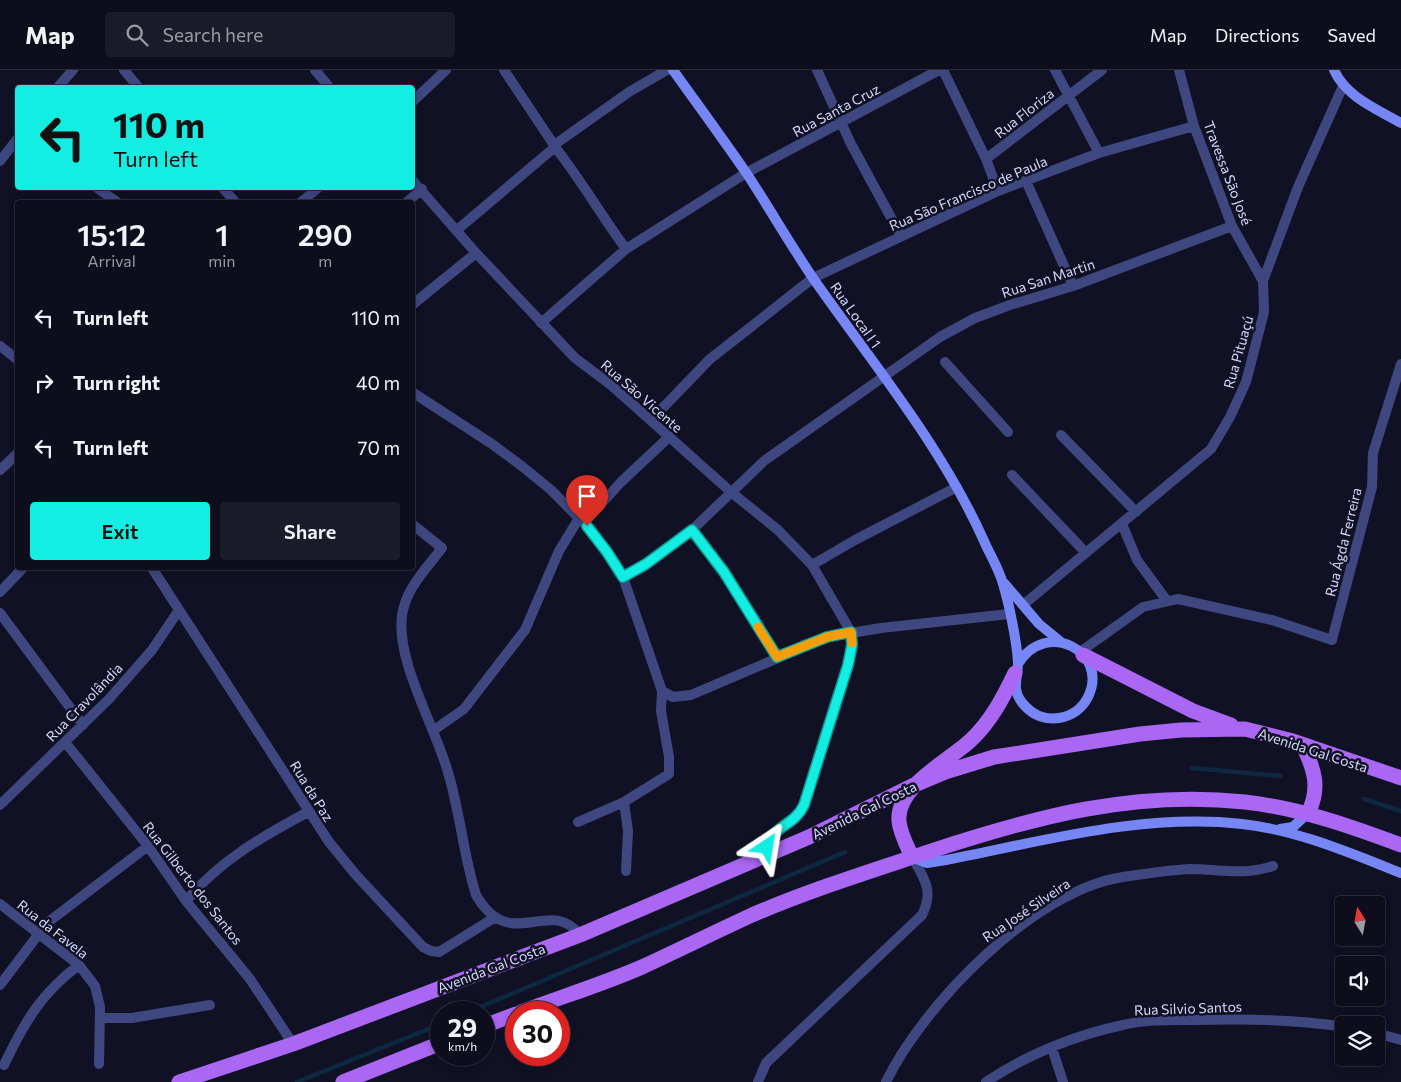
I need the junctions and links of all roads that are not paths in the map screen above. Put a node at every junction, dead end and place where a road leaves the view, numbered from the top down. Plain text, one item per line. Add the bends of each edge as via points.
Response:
1 (73, 70) edge
2 (124, 70) edge
3 (315, 70) edge
4 (446, 70) edge
5 (504, 70) edge
6 (667, 70) edge
7 (674, 70) edge
8 (817, 70) edge
9 (941, 70) edge
10 (1055, 70) edge
11 (1102, 70) edge
12 (1178, 70) edge
13 (1334, 70) edge
14 (60, 85) edge
15 (136, 85) edge
16 (328, 85) edge
17 (1343, 86) junction
18 (1069, 96) junction
19 (415, 99) edge
20 (841, 123) junction
21 (1401, 123) edge
22 (1194, 126) junction
23 (15, 142) edge
24 (554, 146) junction
25 (1099, 153) junction
26 (986, 159) junction
27 (0, 161) edge
28 (746, 173) junction
29 (1026, 181) junction
30 (415, 183) edge
31 (422, 189) junction
32 (100, 190) edge
33 (225, 190) edge
34 (316, 190) edge
35 (998, 191) junction
36 (114, 200) edge
37 (233, 200) edge
38 (303, 200) edge
39 (409, 200) edge
40 (1232, 226) junction
41 (457, 230) junction
42 (901, 236) junction
43 (626, 249) junction
44 (476, 252) junction
45 (813, 278) junction
46 (1264, 281) junction
47 (1073, 286) junction
48 (415, 303) edge
49 (541, 323) junction
50 (0, 346) edge
51 (15, 358) edge
52 (945, 362) dead end
53 (1401, 364) edge
54 (884, 377) junction
55 (415, 394) edge
56 (651, 420) junction
57 (1008, 432) dead end
58 (1061, 435) dead end
59 (669, 437) junction
60 (15, 456) edge
61 (0, 470) edge
62 (1012, 475) dead end
63 (957, 487) junction
64 (730, 492) junction
65 (1136, 512) junction
66 (582, 520) junction
67 (1122, 524) junction
68 (415, 526) edge
69 (692, 530) junction
70 (1086, 554) junction
71 (812, 565) junction
72 (21, 570) edge
73 (153, 570) edge
74 (623, 577) junction
75 (1003, 583) junction
76 (0, 592) edge
77 (1167, 600) junction
78 (1023, 605) junction
79 (179, 610) junction
80 (0, 613) edge
81 (1009, 614) junction
82 (851, 632) junction
83 (1061, 642) junction
84 (1083, 656) junction
85 (777, 657) junction
86 (1016, 668) junction
87 (662, 691) junction
88 (83, 725) junction
89 (1245, 729) junction
90 (434, 730) junction
91 (66, 742) junction
92 (1302, 744) junction
93 (1401, 778) edge
94 (912, 786) junction
95 (624, 802) junction
96 (0, 805) edge
97 (308, 812) junction
98 (1308, 813) junction
99 (578, 822) dead end
100 (1274, 830) junction
101 (1401, 845) edge
102 (148, 846) junction
103 (764, 857) junction
104 (912, 857) junction
105 (1273, 866) dead end
106 (626, 871) dead end
107 (1401, 873) edge
108 (186, 901) junction
109 (0, 904) edge
110 (494, 918) junction
111 (37, 935) junction
112 (580, 935) junction
113 (79, 965) junction
114 (0, 985) edge
115 (550, 1001) edge
116 (210, 1005) dead end
117 (100, 1018) junction
118 (1335, 1026) edge
119 (1385, 1036) edge
120 (1401, 1040) edge
121 (293, 1044) junction
122 (430, 1047) edge
123 (1052, 1048) junction
124 (99, 1064) dead end
125 (4, 1065) dead end
126 (178, 1082) edge
127 (343, 1082) edge
128 (758, 1082) edge
129 (886, 1082) edge
130 (986, 1082) edge
131 (1063, 1082) edge

1 - 14 street
2 - 15 street
3 - 16 street
4 - 19 street
5 - 24 street
6 - 24 street via 629,92
7 - 28 street, Rua Local I 1
8 - 20 street
9 - 20 street, Rua Santa Cruz
9 - 26 street
10 - 18 street
11 - 18 street, Rua Floriza
12 - 22 street, Travessa São José
13 - 17 street
17 - 21 street
17 - 46 street, Rua Pituaçú via 1298,187
18 - 25 street
18 - 26 street, Rua Floriza
20 - 28 street, Rua Santa Cruz
20 - 42 street
22 - 25 street, Rua São Francisco de Paula
22 - 40 street, Travessa São José
23 - 27 street
24 - 41 street
24 - 43 street via 580,178
25 - 29 street, Rua São Francisco de Paula
26 - 35 street
28 - 43 street, Rua Santa Cruz
28 - 45 street, Rua Local I 1
29 - 35 street, Rua São Francisco de Paula
29 - 47 street
30 - 31 street, Rua São Vicente
31 - 39 street
31 - 41 street, Rua São Vicente
32 - 36 street
33 - 37 street
34 - 38 street
35 - 42 street, Rua São Francisco de Paula
40 - 46 street, Travessa São José
40 - 47 street, Rua San Martin
41 - 44 street, Rua São Vicente
42 - 45 street, Rua São Francisco de Paula
43 - 49 street, Rua Santa Cruz
44 - 48 street
44 - 49 street, Rua São Vicente
45 - 54 street, Rua Local I 1
45 - 56 street, Rua São Francisco de Paula via 710,359
46 - 65 street, Rua Pituaçú via 1264,312 1246,382 1230,417 1211,449
47 - 54 street, Rua San Martin via 975,318 940,337
49 - 56 street, Rua São Vicente via 575,358
50 - 51 street
52 - 57 street
53 - 77 street, Rua Ágda Ferreira via 1373,453 1372,487 1332,640 1272,620 1195,601
54 - 63 street, Rua Local I 1
54 - 64 street, Rua San Martin via 764,460
55 - 66 street via 523,466
56 - 59 street, Rua São Vicente
58 - 65 street
59 - 64 street, Rua São Vicente
59 - 66 street
60 - 61 street
62 - 70 street
63 - 71 street
63 - 75 street, Rua Local I 1
64 - 69 street, Rua San Martin
64 - 71 street, Rua São Vicente via 778,530
65 - 67 street, Rua Pituaçú
66 - 74 street
66 - 90 street via 559,551 525,630 464,709
67 - 70 street, Rua Pituaçú
67 - 77 street via 1137,560
68 - 90 street via 442,548 414,584 406,601 401,638
69 - 74 street, Rua San Martin
69 - 85 street via 724,572
70 - 78 street, Rua Pituaçú
71 - 82 street, Rua São Vicente
72 - 76 street
73 - 79 street, Rua da Paz
74 - 87 street
75 - 78 street, Rua Local I 1
75 - 81 street, Rua Local I 1
77 - 84 street via 1136,611
78 - 83 street, Rua Local I 1
79 - 88 street, Rua Cravolândia via 152,650
79 - 97 street, Rua da Paz
80 - 88 street
81 - 82 street
81 - 86 street, Rua Local I 1
82 - 85 street via 827,637
82 - 103 street via 848,665 804,805 794,820 773,833
83 - 84 street
83 - 86 street via 1036,646 1022,657
84 - 86 street, Rua Local I 1 via 1092,684 1088,698 1078,709 1062,718 1042,717 1026,708 1016,692
84 - 89 main road via 1193,711
85 - 87 street via 691,695 673,697
86 - 94 main road via 988,722 971,741
87 - 95 street via 660,711 669,756 669,774
88 - 91 street, Rua Cravolândia
89 - 92 main road, Avenida Gal Costa
89 - 94 main road, Avenida Gal Costa via 1180,730 1010,754 971,764
90 - 110 street via 459,814 476,895
91 - 96 street, Rua Cravolândia
91 - 102 street, Rua Gilberto dos Santos
92 - 93 main road, Avenida Gal Costa
92 - 98 main road via 1316,778 1315,797
94 - 103 main road, Avenida Gal Costa
94 - 104 main road via 899,820
95 - 99 street
95 - 106 street via 628,831
97 - 108 street via 223,864
97 - 110 street, Rua da Paz via 356,876 431,951 439,952
98 - 100 street via 1293,827
98 - 101 main road
98 - 104 main road via 1243,802 1151,800 1052,814
100 - 104 street via 1200,821 1150,823 927,863
100 - 107 street
102 - 108 street, Rua Gilberto dos Santos
102 - 111 street via 57,915
103 - 112 main road, Avenida Gal Costa
104 - 115 main road via 863,872 753,915 640,968
104 - 128 street via 928,888 929,896 922,915 766,1063
105 - 129 street, Rua José Silveira via 1240,873 1192,869 1120,877 1065,897 984,955 907,1043
108 - 121 street, Rua Gilberto dos Santos via 250,979
109 - 111 street, Rua da Favela
110 - 112 street via 505,924 519,925 561,920 574,926
111 - 113 street, Rua da Favela
111 - 114 street
112 - 121 main road, Avenida Gal Costa
113 - 117 street, Rua da Favela via 95,986
113 - 125 street via 48,991 31,1013
116 - 117 street via 132,1018
117 - 124 street, Rua da Favela
118 - 123 street, Rua Silvio Santos via 1244,1019 1155,1020 1124,1024
119 - 120 street
121 - 126 main road, Avenida Gal Costa
122 - 127 main road
123 - 130 street, Rua Silvio Santos
123 - 131 street

